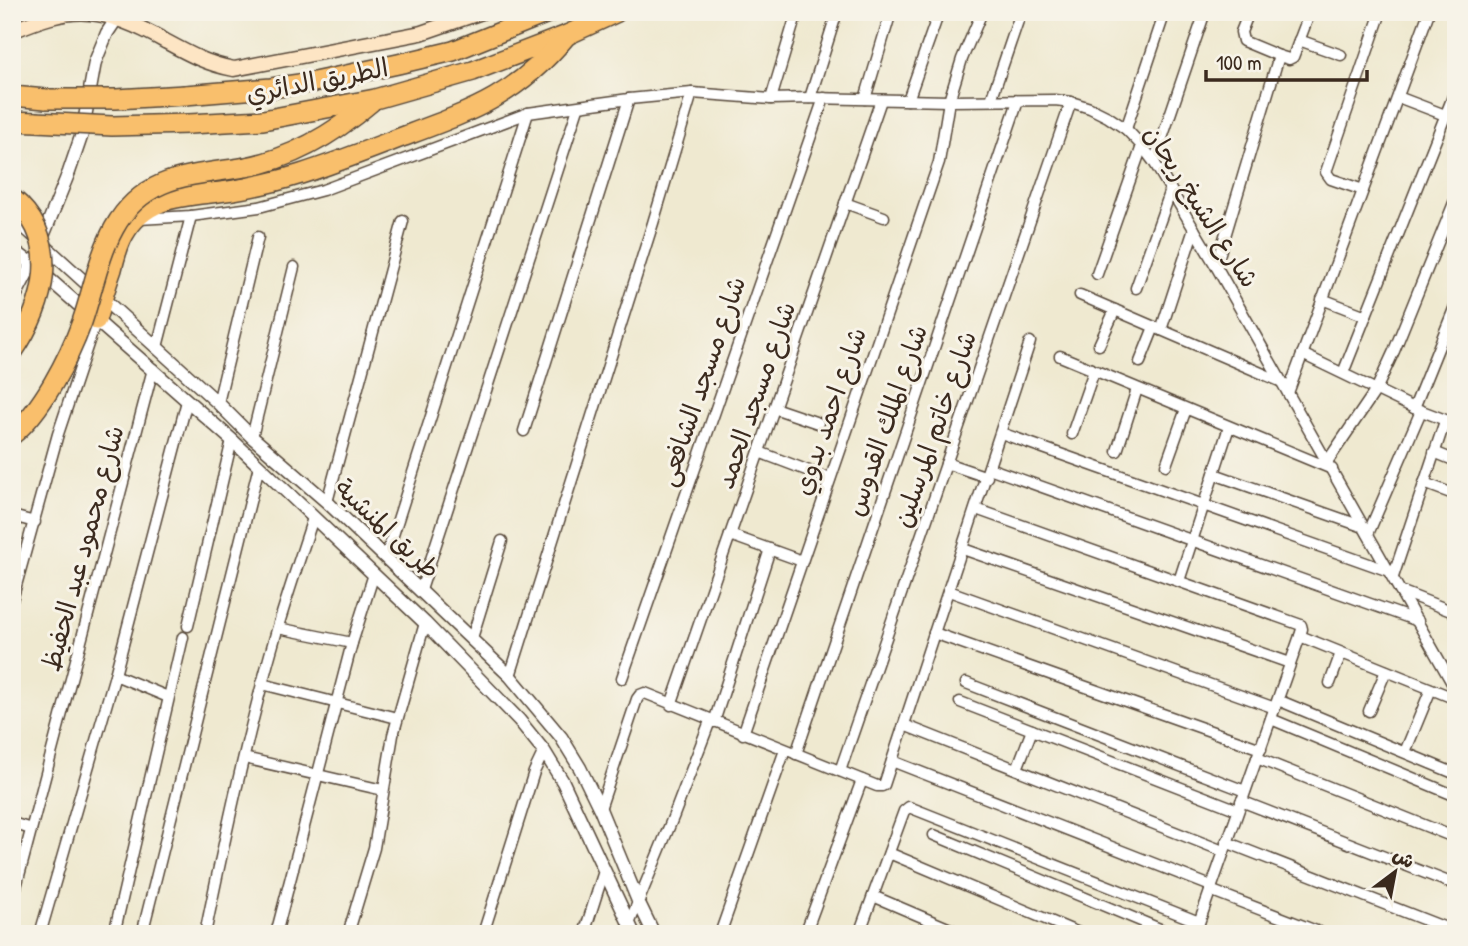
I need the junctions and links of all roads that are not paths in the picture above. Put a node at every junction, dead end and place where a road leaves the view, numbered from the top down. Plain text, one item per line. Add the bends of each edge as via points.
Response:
1 (482, 12) edge
2 (550, 12) edge
3 (617, 12) edge
4 (797, 12) edge
5 (837, 12) edge
6 (891, 12) edge
7 (939, 12) edge
8 (982, 12) edge
9 (1021, 12) edge
10 (1165, 12) edge
11 (1205, 12) edge
12 (1249, 12) edge
13 (1310, 12) edge
14 (1381, 12) edge
15 (1429, 12) edge
16 (118, 16) edge
17 (12, 31) edge
18 (567, 35) junction
19 (1300, 40) junction
20 (1341, 55) dead end
21 (1279, 56) junction
22 (1456, 89) edge
23 (692, 93) junction
24 (12, 96) edge
25 (1398, 97) junction
26 (810, 98) junction
27 (824, 98) junction
28 (374, 99) junction
29 (629, 99) junction
30 (771, 99) junction
31 (864, 99) junction
32 (881, 100) junction
33 (908, 100) junction
34 (992, 100) junction
35 (949, 101) junction
36 (1018, 101) junction
37 (1071, 102) junction
38 (578, 107) junction
39 (528, 113) junction
40 (1445, 116) junction
41 (12, 121) edge
42 (1126, 129) junction
43 (1142, 146) junction
44 (1154, 162) junction
45 (1171, 190) junction
46 (1363, 190) junction
47 (12, 198) edge
48 (1456, 198) edge
49 (845, 203) junction
50 (12, 216) edge
51 (191, 216) junction
52 (884, 217) dead end
53 (135, 219) junction
54 (403, 221) dead end
55 (1194, 229) junction
56 (258, 237) dead end
57 (41, 242) junction
58 (12, 249) edge
59 (32, 264) junction
60 (1216, 266) junction
61 (294, 267) dead end
62 (1097, 274) dead end
63 (1136, 288) dead end
64 (1080, 295) dead end
65 (103, 299) junction
66 (1322, 299) junction
67 (12, 302) edge
68 (1456, 304) edge
69 (1115, 310) junction
70 (1366, 316) junction
71 (96, 320) junction
72 (1157, 328) junction
73 (1030, 342) dead end
74 (1099, 345) dead end
75 (157, 347) junction
76 (12, 352) edge
77 (1302, 354) junction
78 (1059, 356) dead end
79 (1140, 362) dead end
80 (153, 369) junction
81 (1094, 371) junction
82 (1343, 373) junction
83 (1282, 382) junction
84 (1137, 389) junction
85 (1376, 390) junction
86 (1288, 393) junction
87 (187, 401) junction
88 (218, 403) junction
89 (774, 408) junction
90 (1186, 409) junction
91 (1418, 410) junction
92 (1456, 410) edge
93 (1451, 422) edge
94 (818, 423) dead end
95 (1229, 427) junction
96 (524, 430) dead end
97 (1001, 433) junction
98 (1072, 434) dead end
99 (12, 435) edge
100 (252, 437) junction
101 (232, 440) junction
102 (1117, 451) dead end
103 (759, 452) junction
104 (1434, 452) junction
105 (1456, 461) edge
106 (946, 463) junction
107 (259, 466) junction
108 (1166, 466) dead end
109 (1329, 466) junction
110 (988, 472) junction
111 (1214, 474) junction
112 (830, 479) junction
113 (1424, 483) junction
114 (1456, 495) edge
115 (327, 502) junction
116 (1204, 505) junction
117 (976, 509) junction
118 (12, 516) edge
119 (313, 518) junction
120 (35, 522) junction
121 (1366, 531) junction
122 (730, 535) junction
123 (502, 541) dead end
124 (1192, 541) junction
125 (769, 549) junction
126 (962, 549) junction
127 (386, 557) junction
128 (802, 561) junction
129 (374, 574) junction
130 (1391, 574) junction
131 (1178, 580) junction
132 (421, 590) junction
133 (1400, 591) junction
134 (949, 592) junction
135 (12, 600) edge
136 (1456, 612) edge
137 (1418, 621) junction
138 (425, 623) junction
139 (278, 628) junction
140 (934, 633) junction
141 (1301, 633) junction
142 (472, 638) junction
143 (352, 643) junction
144 (1341, 653) junction
145 (1290, 663) junction
146 (1386, 671) junction
147 (115, 675) junction
148 (510, 676) junction
149 (622, 678) dead end
150 (966, 683) dead end
151 (1330, 683) dead end
152 (262, 684) junction
153 (1455, 686) edge
154 (1431, 689) junction
155 (168, 697) junction
156 (1456, 699) edge
157 (960, 702) dead end
158 (336, 703) junction
159 (671, 705) junction
160 (1274, 709) junction
161 (1369, 711) dead end
162 (397, 718) junction
163 (712, 722) junction
164 (904, 724) junction
165 (1032, 730) junction
166 (743, 734) junction
167 (561, 737) junction
168 (544, 751) junction
169 (790, 752) junction
170 (1405, 752) junction
171 (1259, 754) junction
172 (244, 758) junction
173 (892, 761) junction
174 (1017, 769) junction
175 (840, 771) junction
176 (1456, 774) edge
177 (317, 775) junction
178 (862, 780) junction
179 (383, 790) junction
180 (1456, 796) edge
181 (1242, 801) junction
182 (600, 809) junction
183 (12, 823) edge
184 (31, 829) junction
185 (934, 835) dead end
186 (1456, 838) edge
187 (1225, 846) junction
188 (889, 853) junction
189 (604, 871) junction
190 (1456, 885) edge
191 (1210, 888) junction
192 (873, 896) junction
193 (638, 901) junction
194 (12, 902) edge
195 (631, 929) edge
196 (1196, 931) edge
197 (1456, 932) edge
198 (40, 934) edge
199 (114, 934) edge
200 (142, 934) edge
201 (205, 934) edge
202 (276, 934) edge
203 (348, 934) edge
204 (483, 934) edge
205 (584, 934) edge
206 (654, 934) edge
207 (720, 934) edge
208 (805, 934) edge
209 (859, 934) edge
210 (962, 934) edge
211 (1081, 934) edge
212 (1172, 934) edge
213 (1324, 934) edge

1 - 16 main road via 421,33 234,69 201,60
2 - 24 highway, الطريق الدائري, bridge via 453,51 303,83 116,99
3 - 18 highway, الطريق الدائري
4 - 30 street
5 - 26 street
6 - 31 street
7 - 33 street
8 - 35 street, شارع احمد بدوي
9 - 34 street
10 - 42 street
11 - 44 street
12 - 21 street via 1241,32 1243,41
13 - 19 street
14 - 46 street via 1326,168 1327,176
15 - 25 street
16 - 17 main road via 77,13
16 - 57 street via 95,62 79,144
18 - 28 highway, الطريق الدائري via 473,71
18 - 53 highway via 533,72 475,109 302,174 252,187 168,199
19 - 20 street
19 - 21 street via 1293,57
21 - 60 street
22 - 40 street
23 - 29 street, شارع الشيخ ريحان
23 - 30 street, شارع الشيخ ريحان
23 - 148 street
25 - 40 street
25 - 46 street
26 - 27 street, شارع الشيخ ريحان
26 - 30 street, شارع الشيخ ريحان
27 - 31 street, شارع الشيخ ريحان
27 - 149 street, شارع مسجد الشافعى
28 - 41 highway, الطريق الدائري, bridge via 263,120 112,126
28 - 99 highway, bridge via 306,147 268,163 172,180 132,203 106,243 68,355 35,412
29 - 38 street, شارع الشيخ ريحان
29 - 96 street
31 - 32 street, شارع الشيخ ريحان
32 - 33 street, شارع الشيخ ريحان
32 - 49 street, شارع مسجد الحمد
33 - 35 street, شارع الشيخ ريحان
34 - 35 street, شارع الشيخ ريحان
34 - 36 street, شارع الشيخ ريحان
35 - 112 street, شارع احمد بدوي via 939,162
36 - 37 street, شارع الشيخ ريحان
36 - 169 street, شارع الملك القدوس
37 - 42 street, شارع الشيخ ريحان
37 - 106 street, شارع خاتم المرسلين
38 - 39 street, شارع الشيخ ريحان
38 - 132 street
39 - 51 street, شارع الشيخ ريحان via 323,190
39 - 127 street
40 - 70 street
42 - 43 street, شارع الشيخ ريحان
43 - 44 street, شارع الشيخ ريحان
43 - 62 street
44 - 45 street, شارع الشيخ ريحان
45 - 55 street, شارع الشيخ ريحان
45 - 63 street
46 - 66 street
47 - 76 highway, bridge via 36,229 45,267 38,300
48 - 85 street
49 - 52 street
49 - 89 street, شارع مسجد الحمد
50 - 57 street, طريق المنشية
51 - 53 street, شارع الشيخ ريحان
51 - 75 street
53 - 65 highway via 118,246
54 - 115 street
55 - 60 street, شارع الشيخ ريحان
55 - 72 street
56 - 88 street
57 - 59 street
57 - 65 street, طريق المنشية
58 - 59 street, طريق المنشية
59 - 67 street
59 - 71 street, طريق المنشية
60 - 83 street, شارع الشيخ ريحان
61 - 100 street
64 - 69 street
65 - 71 highway
65 - 75 street, طريق المنشية
66 - 70 street
66 - 77 street
68 - 91 street
69 - 72 street
69 - 74 street
70 - 82 street
71 - 80 street, طريق المنشية
71 - 120 street
72 - 79 street
72 - 83 street
73 - 97 street
75 - 88 street, طريق المنشية
77 - 82 street
77 - 86 street
78 - 81 street
80 - 87 street, طريق المنشية
80 - 184 street, شارع محمود عبد الحفيظ
81 - 84 street
81 - 98 street
82 - 85 street
83 - 86 street, شارع الشيخ ريحان
84 - 90 street
84 - 102 street
85 - 91 street
85 - 109 street
86 - 109 street, شارع الشيخ ريحان
87 - 101 street, طريق المنشية
87 - 147 street
88 - 100 street, طريق المنشية
89 - 94 street
89 - 103 street, شارع مسجد الحمد
90 - 95 street
90 - 108 street
91 - 93 street
91 - 121 street
92 - 93 street
93 - 104 street
95 - 109 street
95 - 111 street
97 - 110 street
97 - 116 street
100 - 115 street, طريق المنشية
101 - 107 street, طريق المنشية
101 - 155 street
103 - 112 street
103 - 122 street, شارع مسجد الحمد
104 - 105 street
104 - 113 street
106 - 110 street
106 - 175 street, شارع خاتم المرسلين
107 - 119 street, طريق المنشية
107 - 200 street
109 - 121 street, شارع الشيخ ريحان
110 - 117 street
110 - 124 street
111 - 116 street
111 - 121 street
112 - 128 street, شارع احمد بدوي
113 - 114 street
113 - 130 street
115 - 127 street, طريق المنشية
116 - 124 street
116 - 130 street
117 - 126 street
117 - 131 street
118 - 120 street
119 - 129 street, طريق المنشية
119 - 139 street
120 - 135 street
121 - 130 street, شارع الشيخ ريحان
122 - 125 street
122 - 159 street, شارع مسجد الحمد
123 - 142 street
124 - 131 street
124 - 137 street
125 - 128 street
125 - 163 street
126 - 134 street
126 - 145 street
127 - 132 street, طريق المنشية
128 - 166 street, شارع احمد بدوي
129 - 138 street, طريق المنشية
129 - 143 street
130 - 133 street, شارع الشيخ ريحان
131 - 141 street via 1297,622
132 - 142 street, طريق المنشية
133 - 136 street
133 - 137 street, شارع الشيخ ريحان
134 - 140 street
134 - 160 street
137 - 153 street, شارع الشيخ ريحان
138 - 162 street
138 - 168 street, طريق المنشية
139 - 143 street
139 - 152 street
140 - 164 street
140 - 171 street
141 - 144 street
141 - 145 street
142 - 148 street, طريق المنشية
143 - 158 street
144 - 146 street
144 - 151 street
145 - 160 street
146 - 154 street
146 - 161 street
147 - 155 street
147 - 198 street
148 - 167 street, طريق المنشية
150 - 181 street
152 - 158 street
152 - 172 street
154 - 156 street
154 - 170 street
155 - 199 street
157 - 165 street
158 - 162 street
158 - 177 street
159 - 163 street
159 - 182 street via 645,693 637,699
160 - 170 street
160 - 171 street
160 - 180 street
162 - 179 street
163 - 166 street
163 - 193 street
164 - 173 street
164 - 174 street
165 - 174 street
165 - 181 street
166 - 169 street
167 - 168 street
167 - 182 street, طريق المنشية
168 - 189 street, طريق المنشية
168 - 204 street
169 - 175 street
169 - 207 street, شارع الملك القدوس
170 - 176 street
171 - 181 street
171 - 186 street
172 - 177 street
172 - 201 street
173 - 178 street via 884,785
173 - 191 street
174 - 187 street
175 - 178 street
177 - 179 street
177 - 202 street
178 - 208 street
179 - 203 street via 374,848
181 - 187 street
181 - 190 street
182 - 193 street, طريق المنشية
183 - 184 street
184 - 194 street, شارع محمود عبد الحفيظ
185 - 212 street
187 - 191 street
187 - 197 street
188 - 192 street
188 - 196 street via 905,809 911,808
188 - 211 street
189 - 195 street, طريق المنشية
189 - 205 street
191 - 196 street
191 - 213 street
192 - 209 street
192 - 210 street
193 - 195 street
193 - 206 street, طريق المنشية

